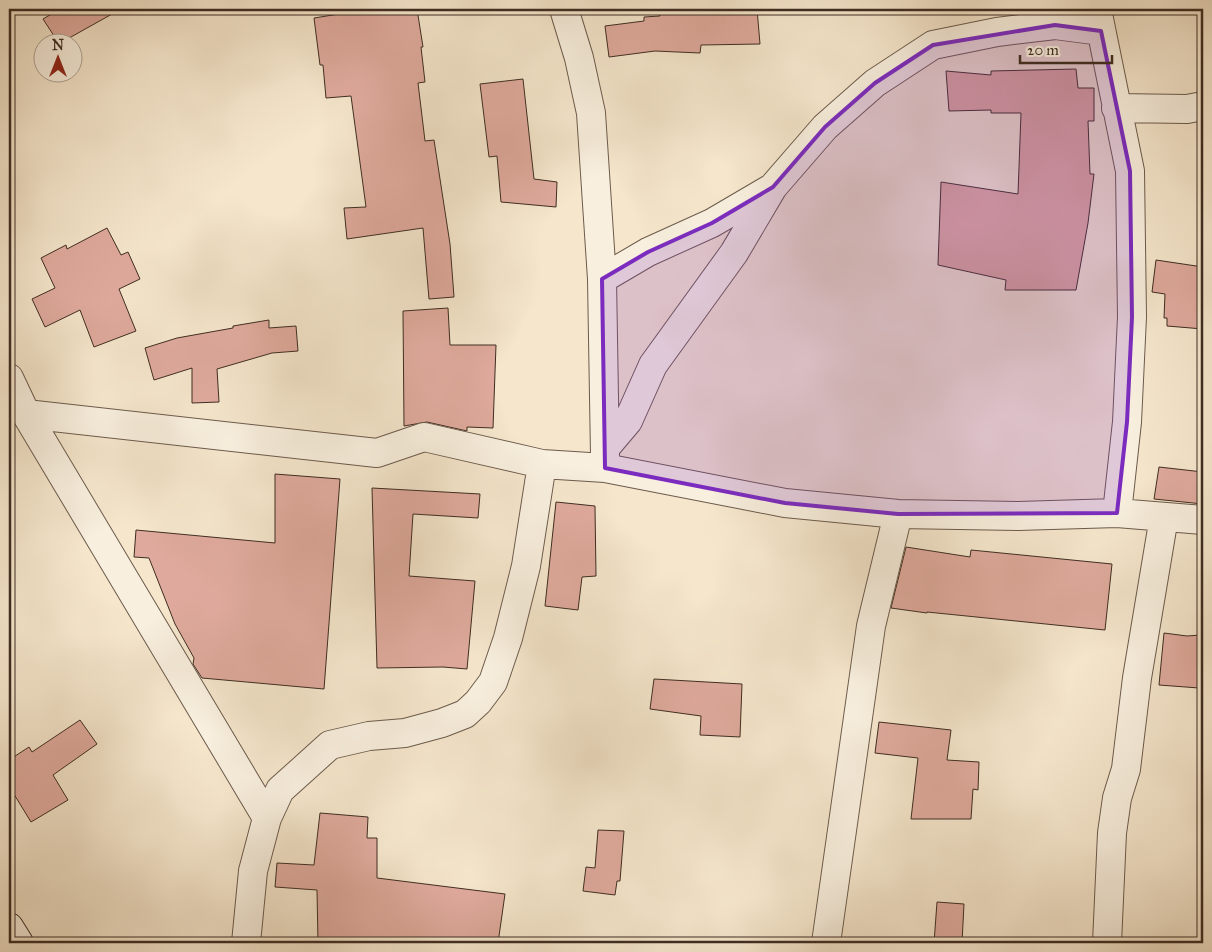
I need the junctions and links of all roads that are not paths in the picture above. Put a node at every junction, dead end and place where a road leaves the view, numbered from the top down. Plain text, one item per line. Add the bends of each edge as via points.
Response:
1 (564, 9) edge
2 (1099, 20) edge
3 (1203, 106) edge
4 (1116, 108) junction
5 (773, 187) junction
6 (602, 279) junction
7 (9, 378) edge
8 (26, 414) junction
9 (605, 458) junction
10 (542, 464) junction
11 (1117, 513) junction
12 (898, 514) junction
13 (1164, 517) junction
14 (1203, 520) edge
15 (267, 818) junction
16 (9, 927) edge
17 (824, 942) edge
18 (19, 943) edge
19 (246, 943) edge
20 (1107, 943) edge

1 - 6 street via 592,113
2 - 4 street
2 - 5 street via 997,32 932,45 875,82 825,127
3 - 4 street via 1187,109
4 - 11 street via 1130,171 1132,317 1127,422
5 - 6 street via 712,223 648,252
5 - 9 street via 734,253 653,365 628,421
6 - 9 street
7 - 8 street
8 - 10 street via 377,453 424,437
8 - 15 street
9 - 10 street
9 - 12 street via 785,503
10 - 15 street via 526,566 508,638 493,682 478,702 465,714 442,723 405,733 369,736 330,745 280,790
11 - 12 street via 1018,516
11 - 13 street
12 - 17 street via 871,626
13 - 14 street
13 - 20 street via 1136,678 1126,769 1117,798 1112,833
15 - 19 street via 253,871
16 - 18 street

